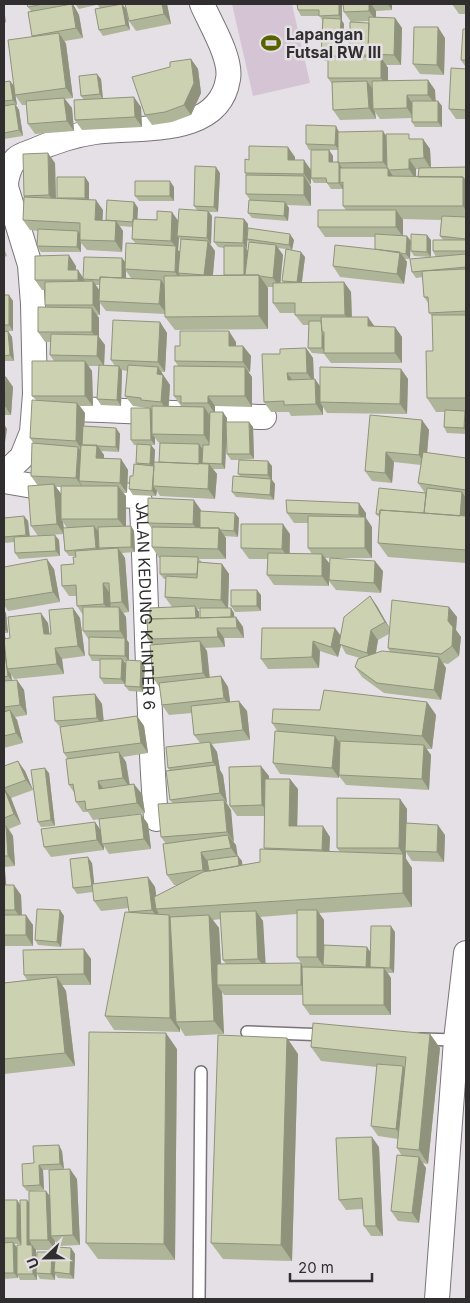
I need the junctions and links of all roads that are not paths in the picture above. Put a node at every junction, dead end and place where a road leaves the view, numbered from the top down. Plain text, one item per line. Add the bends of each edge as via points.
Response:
1 (202, 4) edge
2 (34, 408) junction
3 (264, 417) dead end
4 (4, 474) edge
5 (4, 481) edge
6 (156, 819) edge
7 (466, 952) edge
8 (247, 1032) dead end
9 (336, 1035) edge
10 (406, 1038) edge
11 (456, 1040) junction
12 (201, 1072) dead end
13 (199, 1299) edge
14 (437, 1299) edge

1 - 2 street via 224,50 229,77 223,98 207,114 179,126 95,132 54,141 16,159 6,179 30,265
2 - 3 street
2 - 4 street via 32,432 22,457
5 - 6 street, JALAN KEDUNG KLINTER 6 via 62,491 134,496 142,506
7 - 11 street
8 - 9 lane
10 - 11 lane
11 - 14 street
12 - 13 lane

